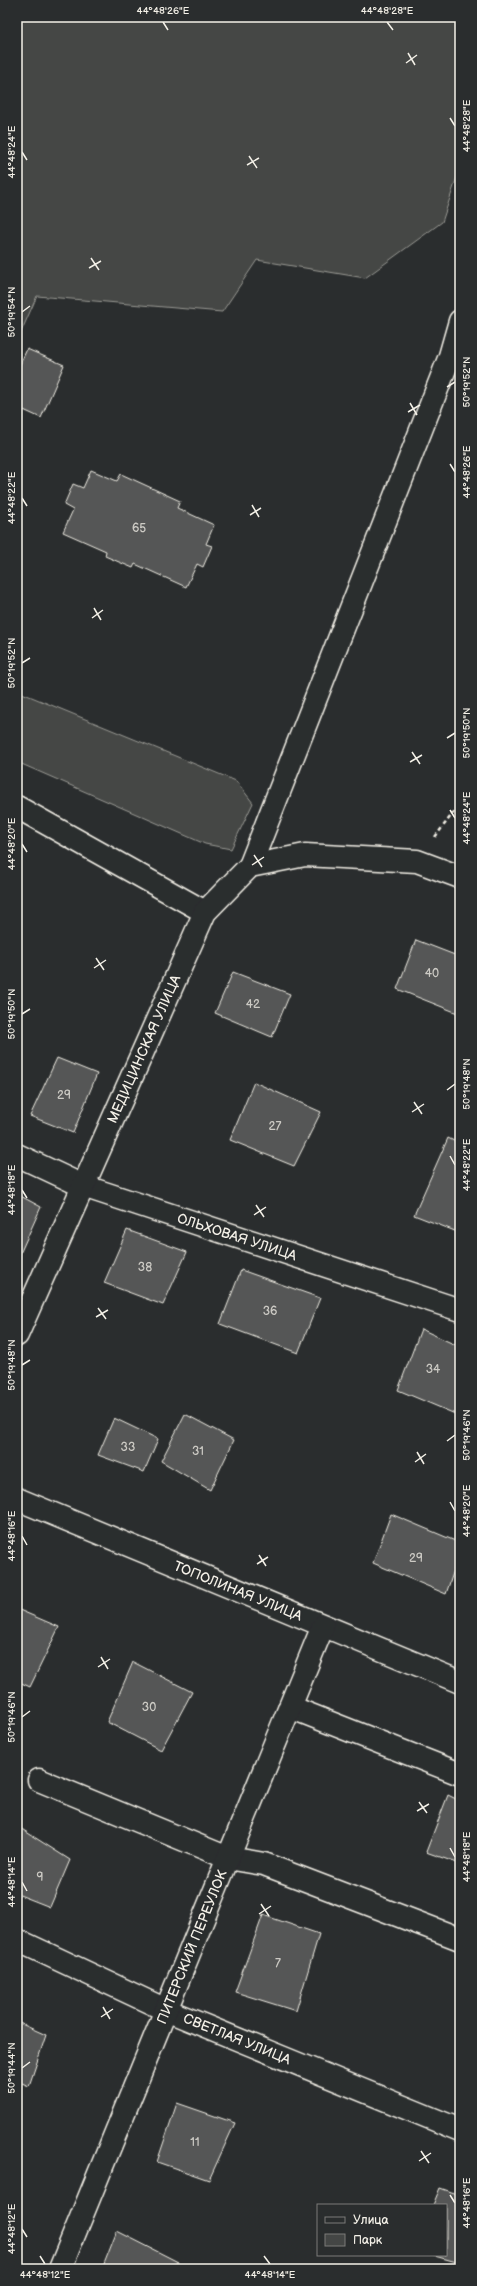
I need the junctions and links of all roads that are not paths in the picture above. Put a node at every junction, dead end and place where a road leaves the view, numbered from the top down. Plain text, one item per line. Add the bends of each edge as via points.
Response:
1 (460, 321) edge
2 (17, 807) edge
3 (250, 866) junction
4 (460, 876) edge
5 (205, 912) junction
6 (17, 1155) edge
7 (84, 1186) junction
8 (460, 1310) edge
9 (17, 1335) edge
10 (17, 1499) edge
11 (323, 1626) junction
12 (460, 1682) edge
13 (290, 1707) junction
14 (460, 1774) edge
15 (38, 1780) dead end
16 (228, 1858) junction
17 (460, 1939) edge
18 (17, 1940) edge
19 (166, 2010) junction
20 (460, 2130) edge
21 (60, 2269) edge

1 - 3 street via 450,356
2 - 5 street
3 - 4 street via 305,854 417,861
3 - 5 street, МЕДИЦИНСКАЯ УЛИЦА
5 - 7 street, МЕДИЦИНСКАЯ УЛИЦА
6 - 7 street, ОЛЬХОВАЯ УЛИЦА
7 - 8 street, ОЛЬХОВАЯ УЛИЦА
7 - 9 street, МЕДИЦИНСКАЯ УЛИЦА
10 - 11 street, ТОПОЛИНАЯ УЛИЦА
11 - 12 street, ТОПОЛИНАЯ УЛИЦА
11 - 13 street, ПИТЕРСКИЙ ПЕРЕУЛОК
13 - 14 street
13 - 16 street, ПИТЕРСКИЙ ПЕРЕУЛОК
15 - 16 street
16 - 17 street via 264,1864
16 - 19 street, ПИТЕРСКИЙ ПЕРЕУЛОК
18 - 19 street, СВЕТЛАЯ УЛИЦА
19 - 20 street, СВЕТЛАЯ УЛИЦА
19 - 21 street, ПИТЕРСКИЙ ПЕРЕУЛОК

